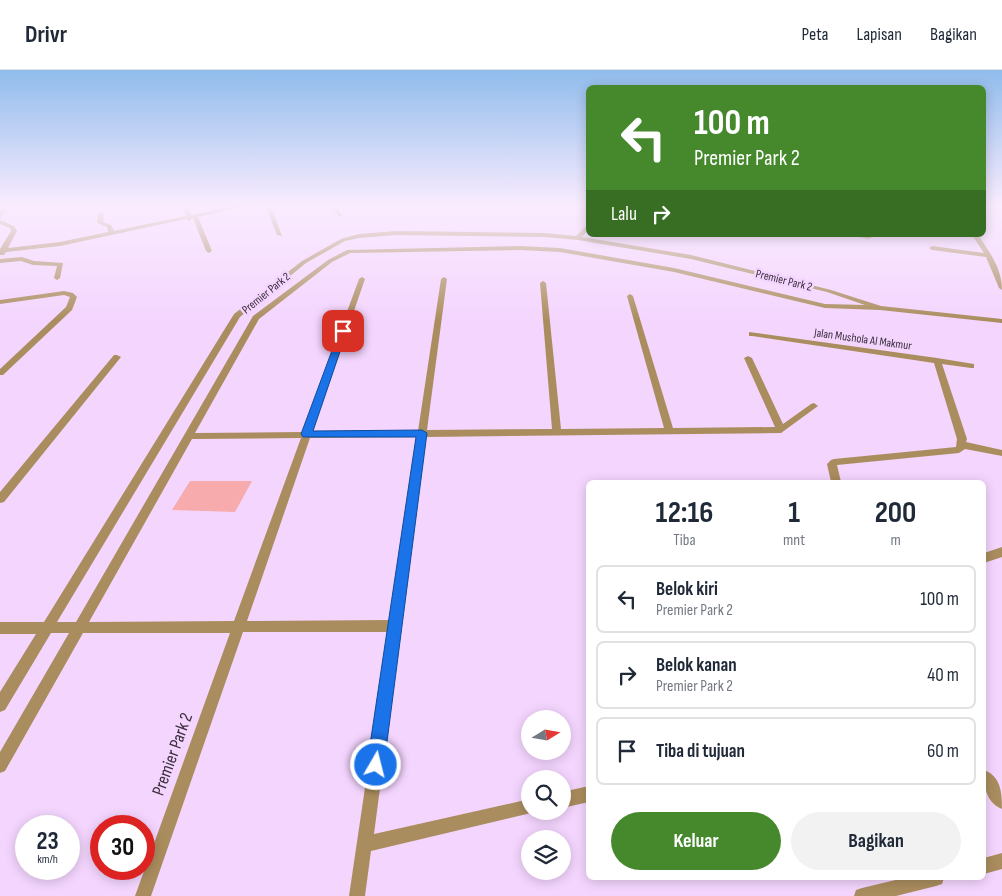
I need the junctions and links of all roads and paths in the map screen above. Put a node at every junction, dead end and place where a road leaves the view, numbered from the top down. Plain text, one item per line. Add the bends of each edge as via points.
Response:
1 (62, 244) edge
2 (205, 244) edge
3 (337, 244) edge
4 (345, 244) edge
5 (626, 244) edge
6 (981, 244) edge
7 (932, 248) dead end
8 (2, 251) edge
9 (349, 251) junction
10 (209, 252) dead end
11 (989, 255) junction
12 (0, 259) edge
13 (730, 267) junction
14 (57, 278) dead end
15 (362, 279) dead end
16 (444, 279) dead end
17 (716, 281) junction
18 (543, 283) dead end
19 (1002, 288) edge
20 (630, 296) dead end
21 (0, 302) edge
22 (880, 308) junction
23 (1002, 321) edge
24 (752, 334) dead end
25 (117, 357) dead end
26 (748, 358) dead end
27 (937, 360) junction
28 (971, 366) dead end
29 (0, 373) edge
30 (814, 406) dead end
31 (781, 430) junction
32 (669, 431) junction
33 (557, 432) junction
34 (422, 433) junction
35 (306, 434) junction
36 (189, 436) junction
37 (963, 444) junction
38 (1002, 453) edge
39 (836, 480) edge
40 (0, 499) edge
41 (1002, 552) edge
42 (986, 557) edge
43 (239, 626) junction
44 (395, 626) junction
45 (48, 627) junction
46 (79, 627) junction
47 (0, 628) edge
48 (0, 705) edge
49 (0, 766) edge
50 (986, 780) edge
51 (586, 795) edge
52 (571, 798) edge
53 (1002, 801) edge
54 (521, 809) edge
55 (365, 844) junction
56 (1002, 861) edge
57 (986, 865) edge
58 (928, 880) edge
59 (143, 896) edge
60 (357, 896) edge
61 (862, 896) edge

1 - 8 street
2 - 10 street
3 - 45 street, Premier Park 2 via 304,262 237,316
4 - 9 street
5 - 13 street, Premier Park 2
6 - 11 street
7 - 11 street
8 - 12 street
9 - 17 street, Premier Park 2 via 540,248 674,270
9 - 36 street, Premier Park 2 via 330,261 256,318
11 - 19 street
12 - 14 street via 61,264
13 - 17 street
13 - 22 street, Premier Park 2 via 829,291
15 - 35 street, Premier Park 2
16 - 34 street
17 - 22 street, Premier Park 2 via 825,306
18 - 33 street
20 - 32 street
21 - 29 street via 64,293 74,297 69,308
22 - 23 street, Premier Park 2
24 - 27 street, Jalan Mushola Al Makmur
25 - 40 street
26 - 31 street
27 - 28 street, Jalan Mushola Al Makmur
27 - 37 street
30 - 31 street
31 - 32 street
32 - 33 street
33 - 34 street
34 - 35 street
34 - 44 street
35 - 36 street
35 - 43 street, Premier Park 2
36 - 46 street, Premier Park 2
37 - 38 street
37 - 39 street via 958,450 834,462
41 - 42 street
43 - 44 street
43 - 46 street
43 - 59 street, Premier Park 2
44 - 55 street
45 - 46 street
45 - 47 street
45 - 48 street, Premier Park 2
46 - 49 street, Premier Park 2
50 - 53 street
51 - 52 street
54 - 55 street
55 - 60 street
56 - 57 street
58 - 61 street

